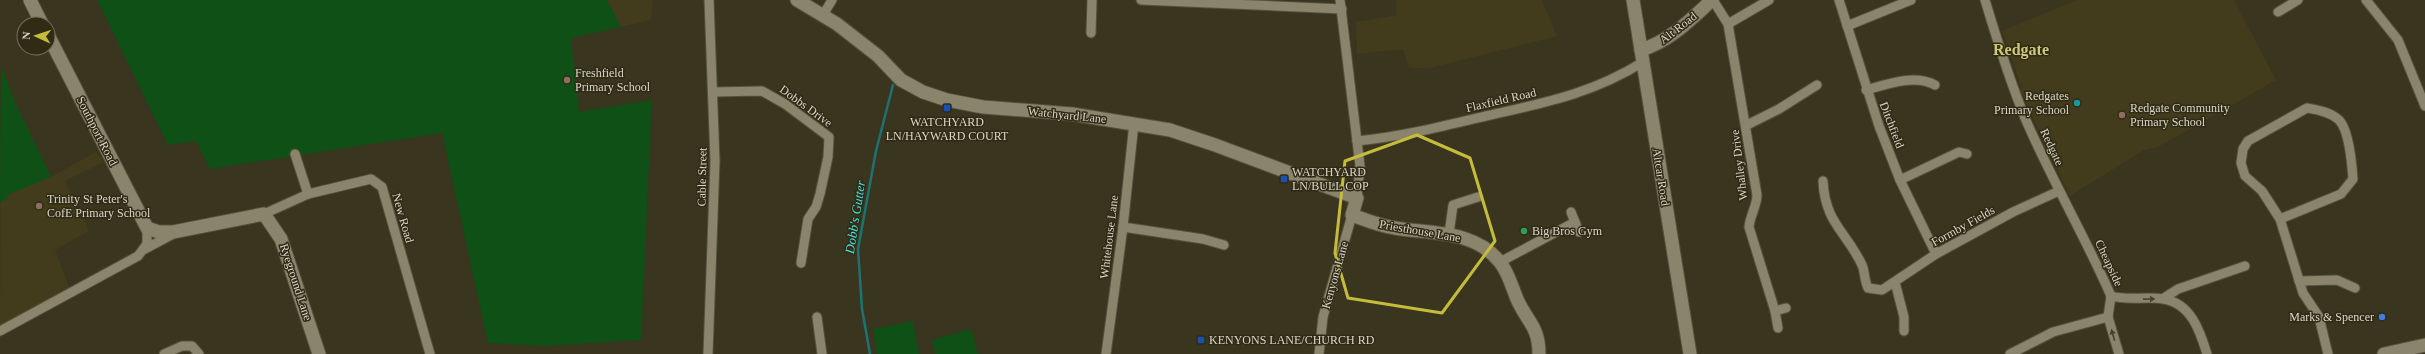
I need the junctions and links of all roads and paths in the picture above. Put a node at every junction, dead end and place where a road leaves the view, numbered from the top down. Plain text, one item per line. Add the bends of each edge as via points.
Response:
1 (30, 0) edge
2 (710, 0) edge
3 (797, 0) edge
4 (832, 0) edge
5 (1092, 0) edge
6 (1141, 0) edge
7 (1633, 0) edge
8 (1712, 0) edge
9 (1839, 0) edge
10 (1911, 0) edge
11 (1985, 0) edge
12 (2298, 0) edge
13 (2366, 0) edge
14 (1186, 1) edge
15 (1240, 2) edge
16 (1769, 4) edge
17 (1341, 5) edge
18 (2278, 12) dead end
19 (823, 15) junction
20 (38, 16) edge
21 (1728, 24) junction
22 (1847, 26) junction
23 (1091, 33) dead end
24 (56, 51) edge
25 (1642, 56) junction
26 (1817, 85) dead end
27 (1935, 85) dead end
28 (1866, 90) junction
29 (713, 92) junction
30 (2425, 106) edge
31 (1134, 123) junction
32 (1747, 125) junction
33 (1358, 141) junction
34 (1962, 150) dead end
35 (295, 154) dead end
36 (1900, 180) junction
37 (1823, 182) dead end
38 (1816, 191) dead end
39 (2059, 191) junction
40 (308, 194) junction
41 (1478, 197) dead end
42 (1356, 198) junction
43 (1824, 198) junction
44 (1571, 212) dead end
45 (264, 214) junction
46 (1352, 215) junction
47 (2280, 219) junction
48 (1575, 222) junction
49 (1124, 227) junction
50 (147, 228) junction
51 (181, 230) junction
52 (1579, 232) dead end
53 (1449, 234) junction
54 (1224, 245) dead end
55 (145, 249) junction
56 (1936, 254) junction
57 (1500, 262) junction
58 (801, 263) dead end
59 (2245, 266) dead end
60 (2299, 281) junction
61 (1895, 282) junction
62 (2355, 288) dead end
63 (2110, 296) junction
64 (2164, 298) junction
65 (1786, 308) dead end
66 (1775, 312) junction
67 (817, 317) dead end
68 (2108, 317) junction
69 (1778, 328) dead end
70 (0, 331) edge
71 (1904, 331) dead end
72 (2425, 345) edge
73 (164, 354) edge
74 (199, 354) edge
75 (319, 354) edge
76 (430, 354) edge
77 (708, 354) edge
78 (822, 354) edge
79 (1106, 354) edge
80 (1319, 354) edge
81 (1539, 354) edge
82 (1690, 354) edge
83 (2010, 354) edge
84 (2119, 354) edge
85 (2207, 354) edge
86 (2328, 354) edge
87 (2384, 354) edge

1 - 20 street
2 - 29 street, Cable Street
3 - 19 street, Watchyard Lane
4 - 19 street
5 - 23 street
6 - 14 street
7 - 25 street, Altcar Road
8 - 21 street, Whalley Drive
8 - 25 street, Alt Road via 1672,35
9 - 22 street, Ditchfield
10 - 22 street
11 - 39 street, Redgate via 2005,68
12 - 18 street via 2289,9
13 - 30 street via 2398,40
14 - 15 street
15 - 17 street
16 - 21 street
17 - 33 street
19 - 31 street, Watchyard Lane via 878,56 901,80 923,92 983,107 1072,114
21 - 32 street, Whalley Drive
22 - 28 street, Ditchfield
24 - 50 street, Southport Road
25 - 33 street, Flaxfield Road via 1592,89 1569,96 1462,122
25 - 82 street, Altcar Road
26 - 32 street via 1808,97
27 - 28 street via 1927,76
28 - 36 street, Ditchfield
29 - 58 street, Dobbs Drive via 762,91 785,104 829,137 828,157 820,194 816,207 808,219
29 - 77 street, Cable Street via 715,161
31 - 42 street, Watchyard Lane via 1170,130 1215,145
31 - 49 street, Whitehouse Lane
32 - 66 street, Whalley Drive via 1757,195 1749,227
33 - 42 street via 1360,166
34 - 36 street
35 - 40 street
36 - 56 street, Ditchfield
37 - 43 street
38 - 43 street
39 - 56 street, Formby Fields via 2013,212
39 - 63 street, Cheapside via 2094,258
40 - 45 street, New Road
40 - 76 street, New Road via 371,179 382,187
41 - 53 street via 1453,205
42 - 46 street, Kenyons Lane
43 - 61 street, Formby Fields via 1830,218 1863,266 1863,278 1868,288 1882,290
44 - 48 street
45 - 51 street
45 - 75 street, Ryeground Lane via 281,238
46 - 53 street, Priesthouse Lane via 1394,228
46 - 80 street, Kenyons Lane via 1323,317
47 - 47 street via 2262,191 2245,176 2241,163 2243,149 2248,141 2307,108 2325,112 2340,121 2350,149 2354,179 2341,194
47 - 60 street
48 - 52 street
48 - 57 street
49 - 54 street via 1204,239
49 - 79 street, Whitehouse Lane
50 - 51 street via 159,232
50 - 55 street
51 - 55 street
53 - 57 street, Priesthouse Lane via 1487,248
55 - 70 street via 116,269
56 - 61 street, Formby Fields
57 - 81 street, Priesthouse Lane via 1522,309 1534,324
59 - 64 street via 2178,288
60 - 62 street via 2337,280
60 - 86 street via 2303,293 2319,317
61 - 71 street via 1904,317
63 -> 64 street, Cheapside via 2122,299
63 - 68 street
64 - 85 street, Cheapside via 2184,307 2198,326
65 - 66 street
66 - 69 street, Whalley Drive
67 - 78 street
68 - 83 street via 2054,332
84 -> 68 street
72 - 87 street
73 - 74 street via 182,346 192,346

